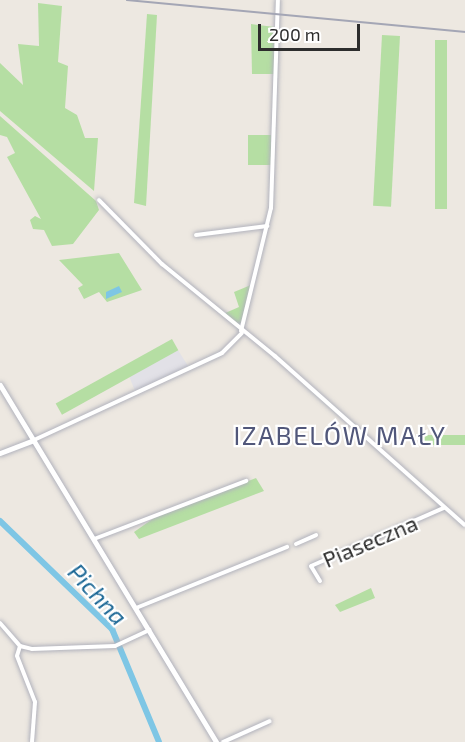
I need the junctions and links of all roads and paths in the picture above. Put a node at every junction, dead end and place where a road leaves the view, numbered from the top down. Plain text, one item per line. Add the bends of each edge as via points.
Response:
1 (278, 0) edge
2 (99, 200) dead end
3 (267, 226) junction
4 (196, 235) dead end
5 (242, 332) junction
6 (0, 385) edge
7 (34, 440) junction
8 (0, 453) edge
9 (246, 480) dead end
10 (444, 508) junction
11 (465, 525) edge
12 (316, 535) dead end
13 (94, 539) junction
14 (296, 544) dead end
15 (287, 547) dead end
16 (320, 580) dead end
17 (136, 608) junction
18 (0, 623) edge
19 (150, 630) junction
20 (20, 646) junction
21 (270, 721) dead end
22 (32, 742) edge
23 (216, 742) edge
24 (223, 742) edge

1 - 3 street via 272,203
2 - 5 street via 144,248
3 - 4 street
3 - 5 street
5 - 7 street via 226,350 192,368
5 - 10 street via 275,356
6 - 7 street
7 - 8 street
7 - 13 street
9 - 13 street
10 - 11 street
10 - 16 street, Piaseczna via 311,566
12 - 14 street
13 - 17 street
15 - 17 street
17 - 19 street
18 - 20 street
19 - 20 street via 118,645 32,649
19 - 23 street
20 - 22 street via 17,656 35,702
21 - 24 street

